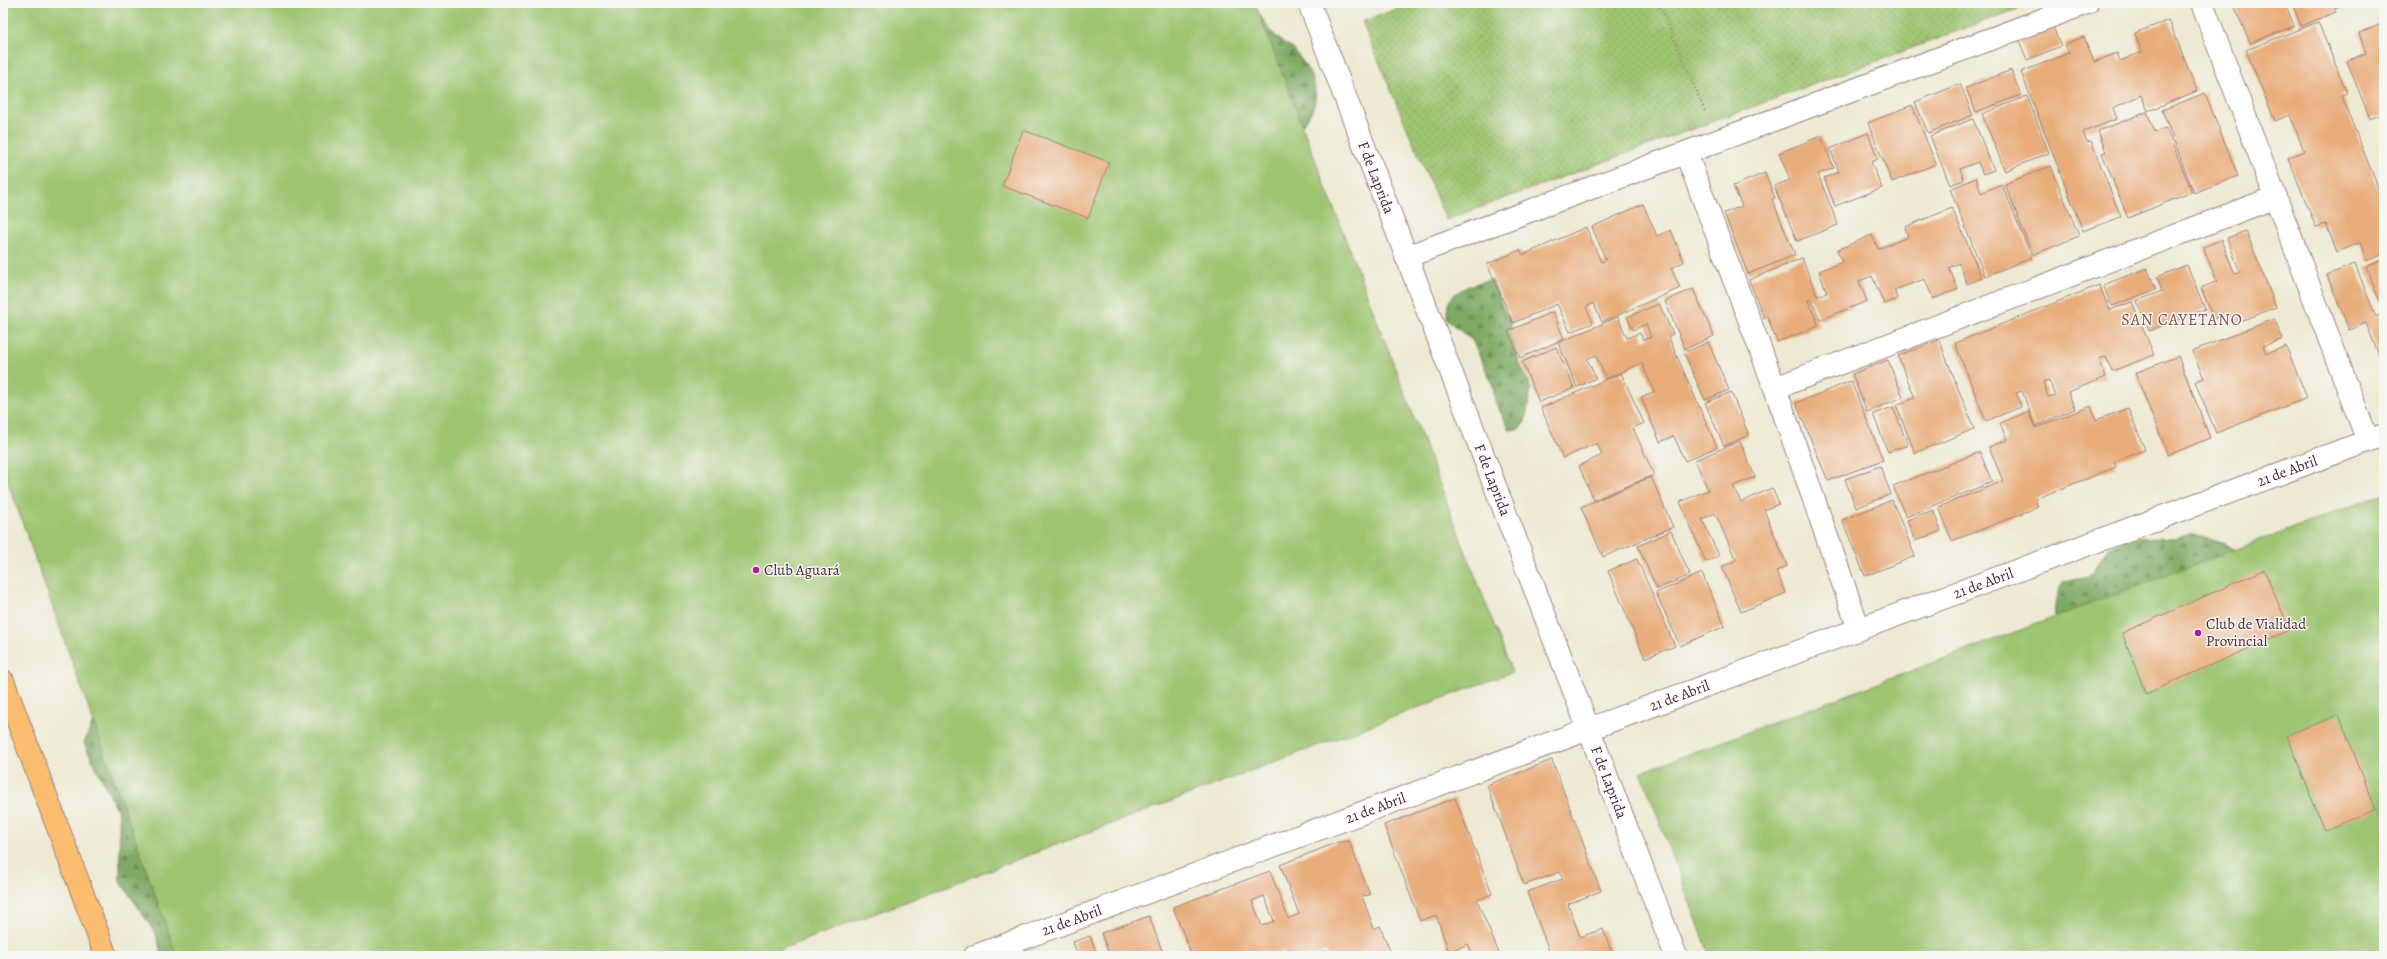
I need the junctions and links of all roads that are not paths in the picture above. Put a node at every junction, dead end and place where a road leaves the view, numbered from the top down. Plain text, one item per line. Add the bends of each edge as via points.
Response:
1 (1309, 3) edge
2 (2087, 3) edge
3 (2202, 3) edge
4 (1686, 153) junction
5 (2276, 197) junction
6 (1406, 257) junction
7 (1775, 388) junction
8 (2376, 438) edge
9 (1859, 629) junction
10 (3, 682) edge
11 (1588, 728) junction
12 (106, 956) edge
13 (975, 956) edge
14 (1676, 956) edge

1 - 6 street, F de Laprida
2 - 4 street
3 - 5 street
4 - 6 street
4 - 7 street
5 - 7 street
5 - 8 street
6 - 11 street, F de Laprida
7 - 9 street
8 - 9 street, 21 de Abril
9 - 11 street, 21 de Abril
10 - 12 main road
11 - 13 street, 21 de Abril
11 - 14 street, F de Laprida

